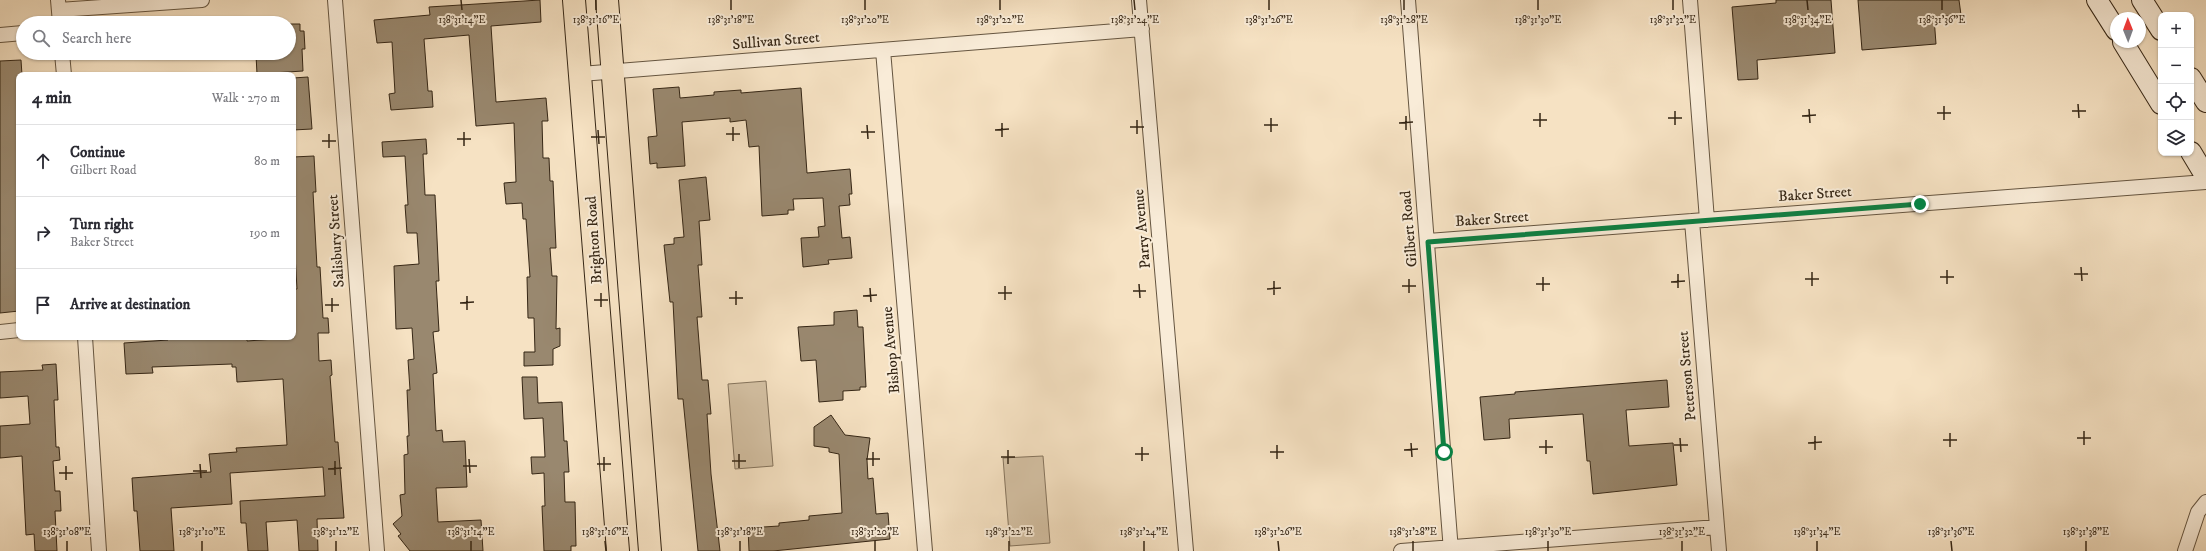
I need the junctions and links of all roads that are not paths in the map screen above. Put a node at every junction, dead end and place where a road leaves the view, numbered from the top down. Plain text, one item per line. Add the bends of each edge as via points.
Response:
1 (202, 0) edge
2 (335, 0) edge
3 (574, 0) edge
4 (607, 0) edge
5 (1139, 0) edge
6 (1408, 0) edge
7 (1690, 0) edge
8 (2097, 0) edge
9 (2142, 0) edge
10 (59, 11) edge
11 (2110, 21) edge
12 (2158, 25) edge
13 (1142, 29) junction
14 (16, 34) edge
15 (0, 35) edge
16 (2127, 48) edge
17 (882, 50) junction
18 (63, 60) edge
19 (614, 71) junction
20 (64, 72) edge
21 (581, 74) junction
22 (2194, 83) edge
23 (2158, 99) edge
24 (2206, 102) edge
25 (2193, 156) edge
26 (2206, 177) edge
27 (2206, 182) edge
28 (1707, 220) junction
29 (1692, 221) junction
30 (1428, 242) junction
31 (16, 330) edge
32 (0, 332) edge
33 (85, 340) edge
34 (2206, 502) edge
35 (1717, 527) junction
36 (1451, 549) edge
37 (100, 551) edge
38 (377, 551) edge
39 (618, 551) edge
40 (650, 551) edge
41 (925, 551) edge
42 (1186, 551) edge
43 (1401, 551) edge
44 (1719, 551) edge
45 (2185, 551) edge

1 - 10 street
2 - 38 street, Salisbury Street
3 - 21 main road, Brighton Road
4 - 19 main road
5 - 13 street, Parry Avenue
6 - 30 street, Gilbert Road
7 - 28 street
8 - 11 main road
9 - 12 main road
13 - 17 street, Sullivan Street
13 - 42 street, Parry Avenue
14 - 15 street
16 - 23 main road
17 - 19 street, Sullivan Street
17 - 41 street, Bishop Avenue
18 - 20 street
19 - 21 street, Sullivan Street
19 - 40 main road
21 - 39 main road, Brighton Road
22 - 24 main road
25 - 26 main road
27 - 28 street, Baker Street
28 - 29 street, Baker Street
29 - 30 street, Baker Street
29 - 35 street, Peterson Street
30 - 36 street, Gilbert Road
31 - 32 street
33 - 37 street
34 - 45 street via 2198,512
35 - 36 street
35 - 44 street, Peterson Street
36 - 43 street

